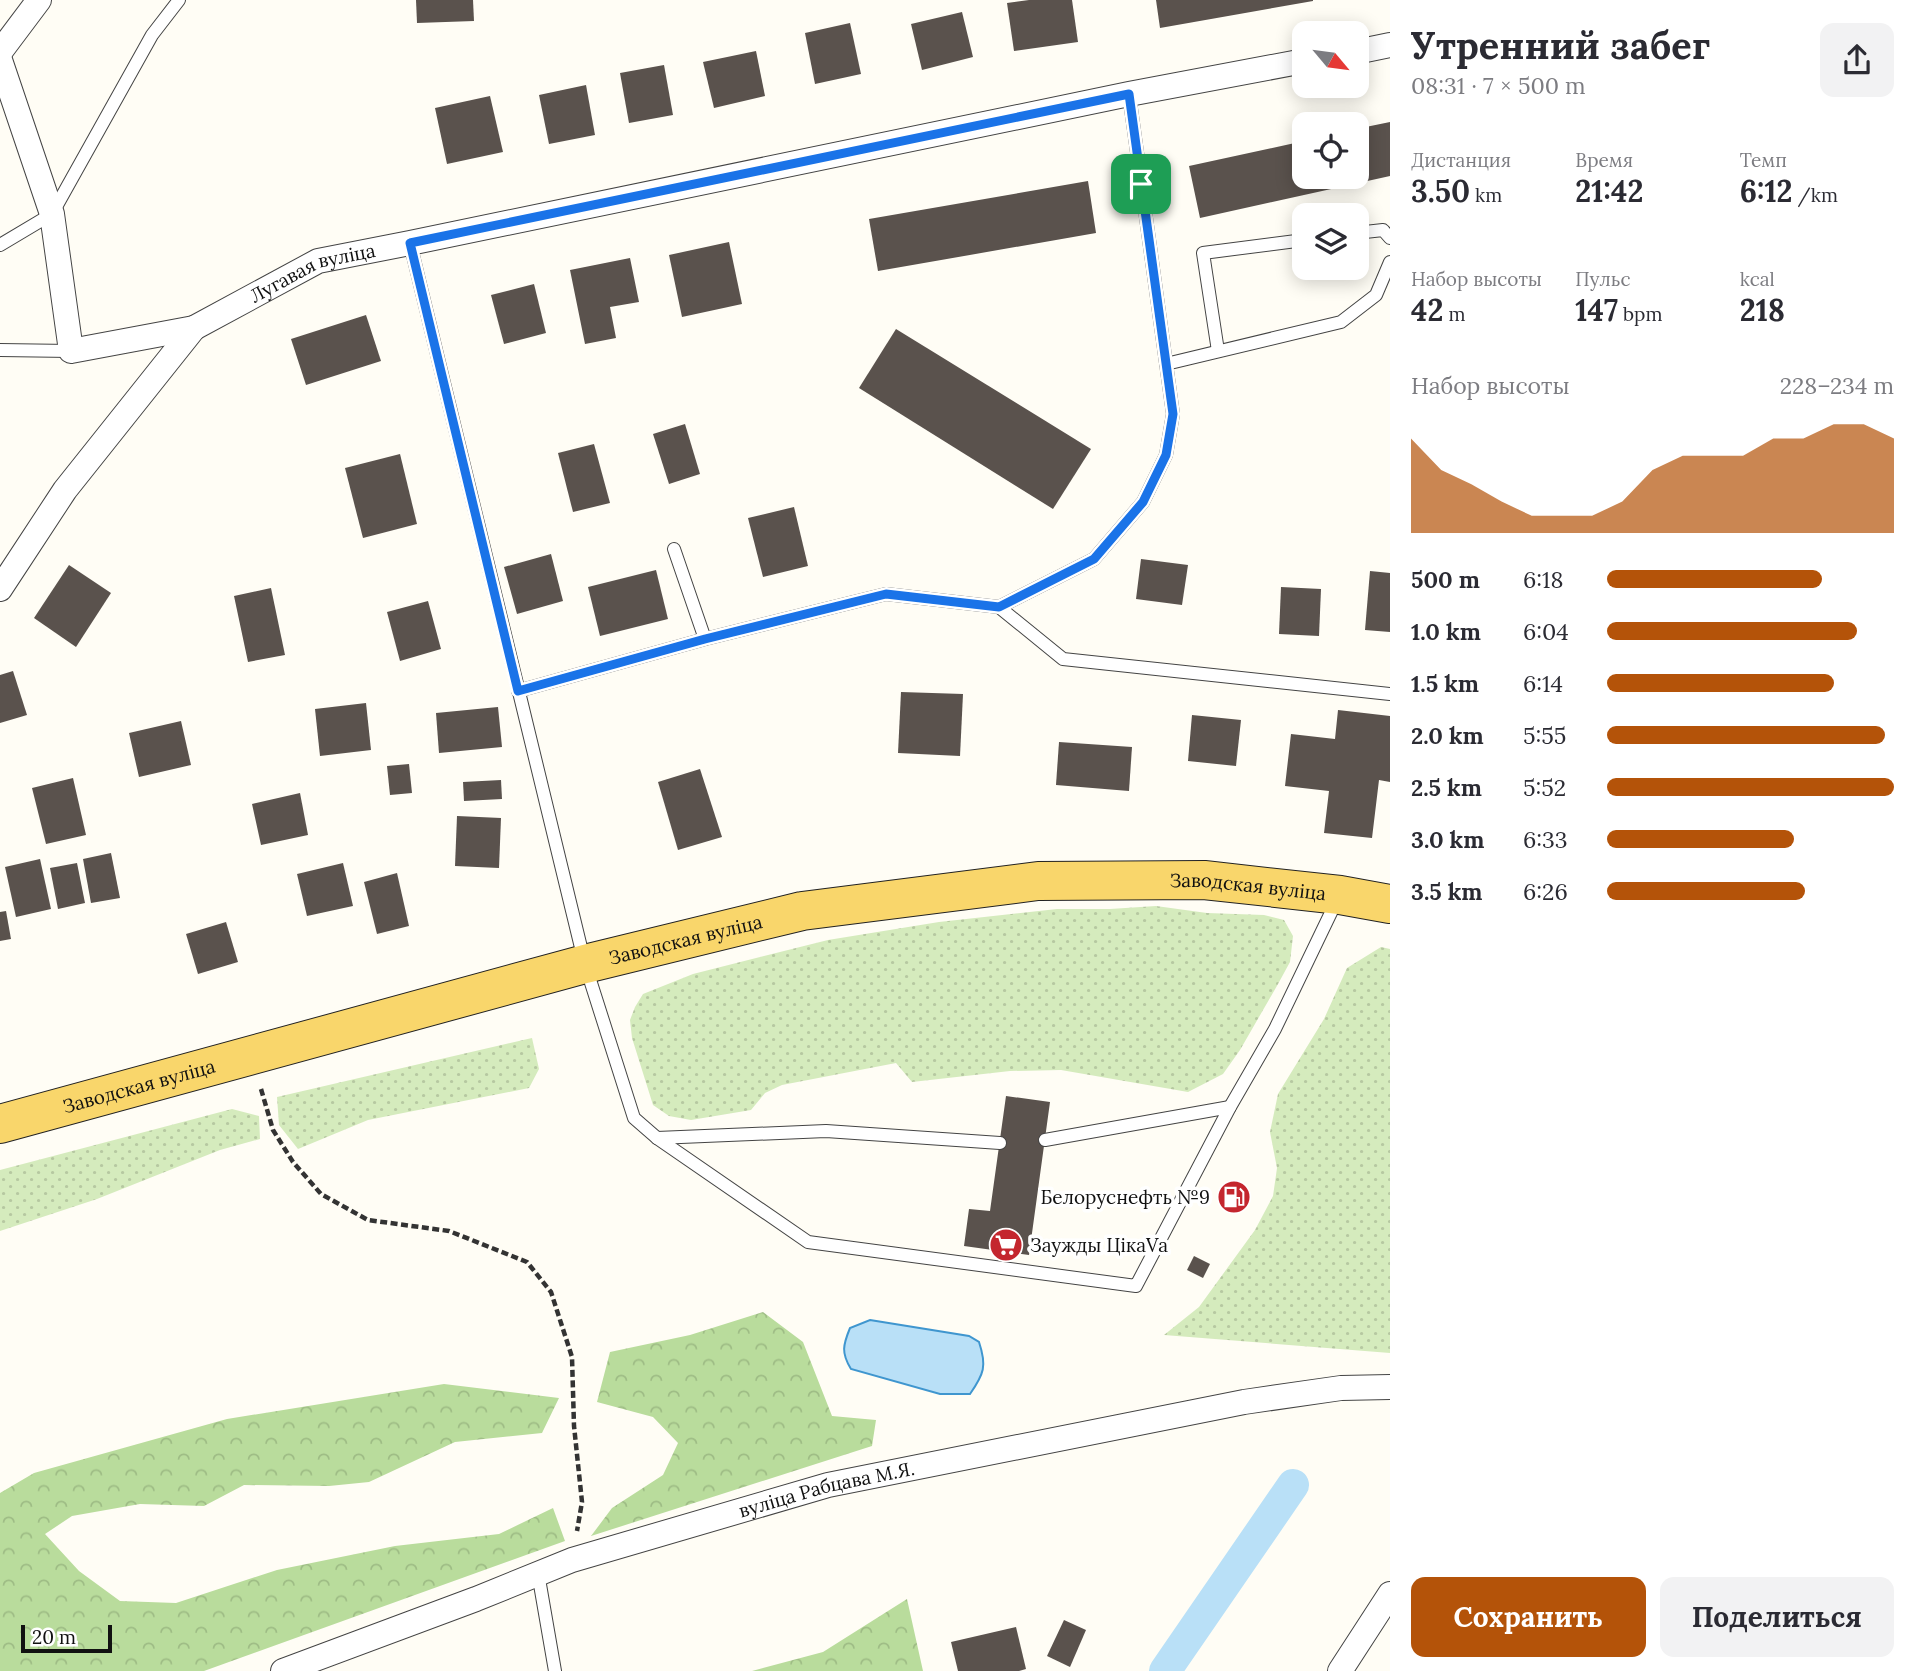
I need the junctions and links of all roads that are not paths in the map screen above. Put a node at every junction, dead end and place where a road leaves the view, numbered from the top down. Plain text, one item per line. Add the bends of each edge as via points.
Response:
1 (39, 0) edge
2 (179, 0) edge
3 (1390, 45) edge
4 (1369, 49) edge
5 (0, 52) edge
6 (0, 60) edge
7 (1292, 63) edge
8 (1129, 94) junction
9 (52, 214) junction
10 (1369, 232) edge
11 (1390, 238) edge
12 (1292, 242) edge
13 (410, 243) junction
14 (0, 245) edge
15 (1390, 262) edge
16 (194, 328) junction
17 (0, 350) edge
18 (71, 351) junction
19 (1219, 351) junction
20 (1166, 364) junction
21 (674, 549) dead end
22 (0, 589) edge
23 (999, 607) junction
24 (705, 639) junction
25 (518, 691) junction
26 (1390, 694) edge
27 (1340, 895) junction
28 (1390, 904) edge
29 (585, 964) junction
30 (1230, 1107) junction
31 (0, 1124) edge
32 (657, 1138) junction
33 (1045, 1140) dead end
34 (1000, 1143) dead end
35 (1390, 1387) edge
36 (538, 1573) junction
37 (1390, 1594) edge
38 (283, 1671) edge
39 (555, 1671) edge
40 (1340, 1671) edge

1 - 5 street
2 - 9 lane via 152,35
3 - 4 street
6 - 9 street
7 - 8 street, Лугавая вуліца
8 - 13 street, Лугавая вуліца
8 - 20 lane
9 - 14 lane
9 - 18 street
10 - 11 lane via 1384,230
12 - 19 lane via 1203,253
13 - 16 street, Лугавая вуліца via 317,261
13 - 25 lane
15 - 19 lane via 1376,295 1341,322
16 - 18 street
16 - 22 street via 65,490
17 - 18 lane
19 - 20 lane
20 - 23 lane via 1171,428 1166,455 1143,502 1094,559
21 - 24 lane
23 - 24 lane via 886,594
23 - 26 lane via 1063,659
24 - 25 lane
25 - 29 lane
27 - 28 main road, Заводская вуліца
27 - 29 main road, Заводская вуліца via 1204,880 1038,881 802,911
27 - 30 lane via 1275,1030
29 - 31 main road, Заводская вуліца
29 - 32 lane via 634,1118
30 - 32 lane via 1136,1286 808,1242
30 - 33 lane
32 - 34 lane via 826,1131
35 - 36 street, вуліца Рабцава М.Я. via 1341,1388 1244,1402 828,1485
36 - 38 street, вуліца Рабцава М.Я.
36 - 39 lane
37 - 40 street

